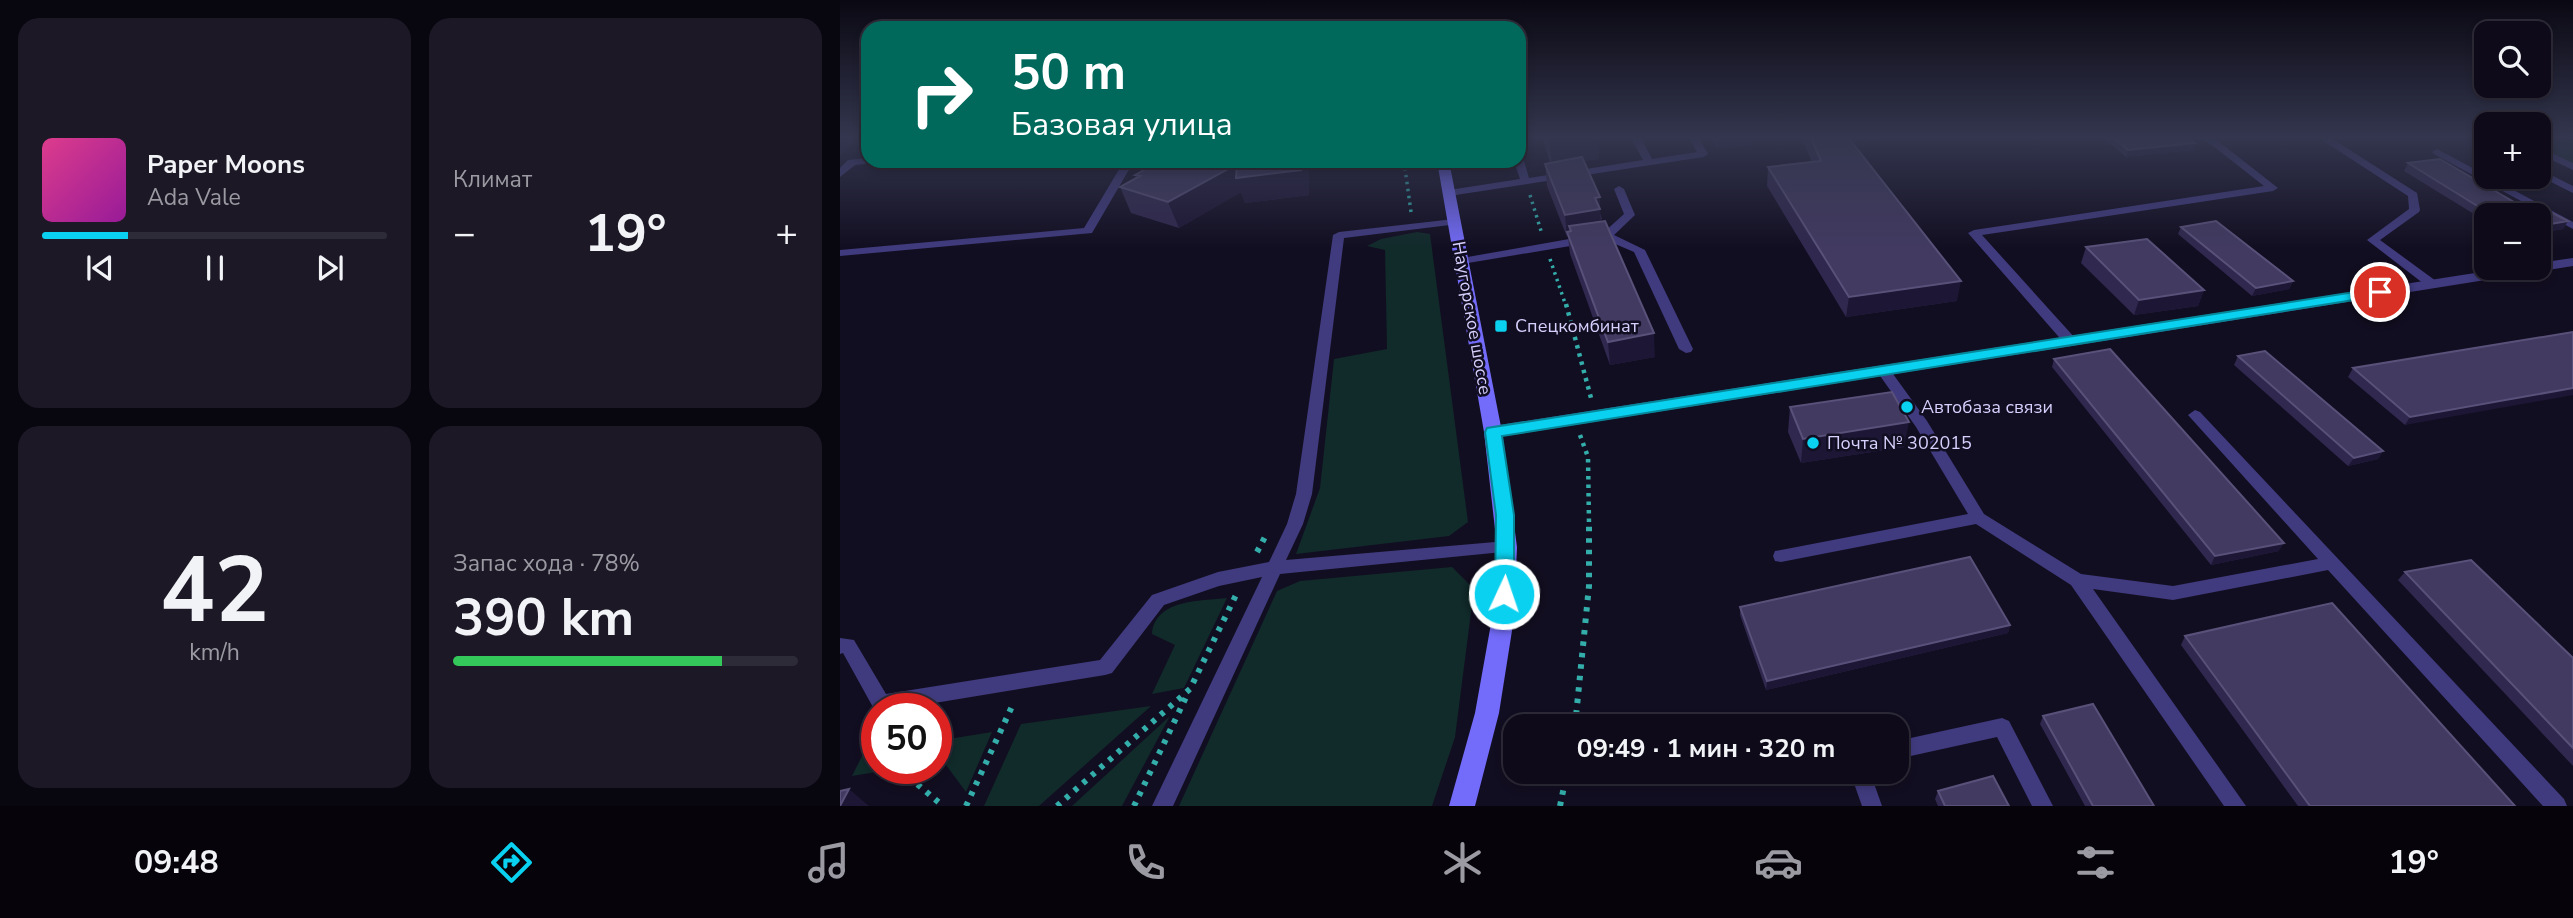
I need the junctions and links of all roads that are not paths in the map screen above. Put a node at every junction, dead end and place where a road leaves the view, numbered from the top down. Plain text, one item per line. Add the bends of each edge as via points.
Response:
1 (1122, 174) edge
2 (1445, 174) edge
3 (1523, 174) edge
4 (1572, 174) edge
5 (2254, 174) edge
6 (2380, 174) edge
7 (2477, 174) edge
8 (2551, 178) edge
9 (1525, 180) junction
10 (1619, 189) dead end
11 (2573, 190) edge
12 (1448, 194) junction
13 (1454, 222) junction
14 (2573, 226) edge
15 (1607, 236) junction
16 (840, 253) edge
17 (1462, 261) junction
18 (2573, 262) edge
19 (2551, 265) edge
20 (2474, 277) edge
21 (2432, 284) junction
22 (2070, 341) junction
23 (1686, 349) dead end
24 (1883, 370) junction
25 (2196, 415) dead end
26 (1493, 432) junction
27 (1978, 518) junction
28 (1507, 547) junction
29 (1780, 555) dead end
30 (2333, 563) junction
31 (1272, 568) junction
32 (2077, 580) junction
33 (840, 646) edge
34 (1909, 747) edge
35 (1864, 784) edge
36 (1162, 806) edge
37 (1462, 806) edge
38 (1872, 806) edge
39 (2043, 806) edge
40 (2236, 806) edge
41 (2557, 806) edge

1 - 16 lane via 1088,231
2 - 12 main road, Наугорское шоссе
3 - 9 lane
4 - 9 lane
5 - 22 lane via 2273,188 1974,233
6 - 21 lane via 2413,195 2415,210 2373,240
7 - 14 lane
8 - 11 lane
9 - 12 lane
10 - 15 lane via 1630,215
12 - 13 main road, Наугорское шоссе
13 - 17 main road, Наугорское шоссе
13 - 31 lane via 1339,235 1304,494
15 - 17 lane
15 - 23 lane via 1639,250
17 - 26 main road, Наугорское шоссе
18 - 19 street
20 - 21 street
21 - 22 street
22 - 24 street
24 - 26 street
24 - 27 lane via 1922,424
25 - 30 lane
26 - 28 main road, Наугорское шоссе
27 - 29 lane
27 - 32 lane
28 - 31 lane
28 - 37 main road, Наугорское шоссе via 1501,632 1487,713
30 - 32 lane via 2173,593
30 - 41 lane
31 - 33 lane via 1218,579 1158,600 1105,667 881,703 848,645
31 - 36 lane
32 - 40 lane
34 - 39 lane via 2002,727
35 - 38 lane

